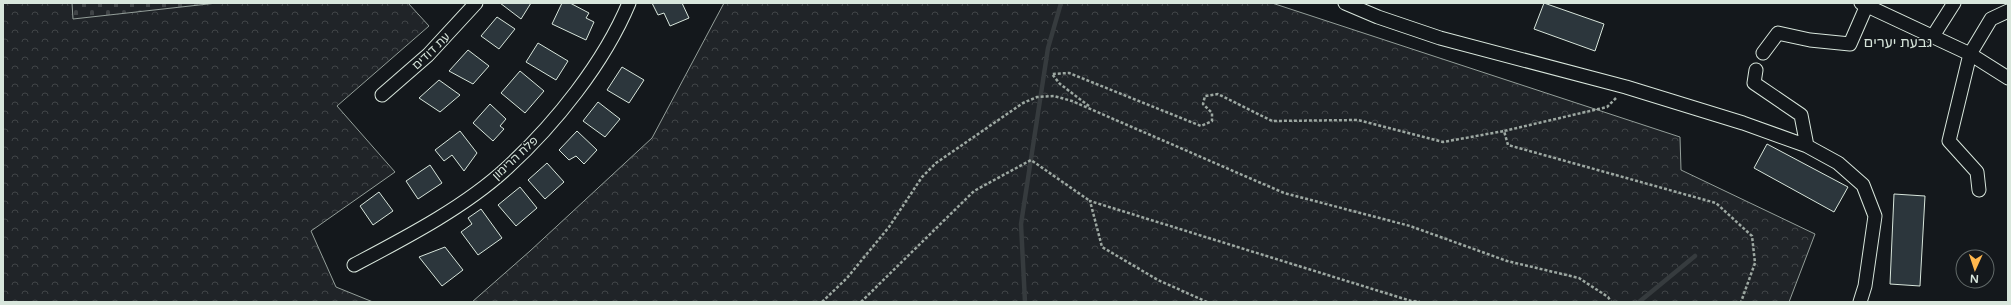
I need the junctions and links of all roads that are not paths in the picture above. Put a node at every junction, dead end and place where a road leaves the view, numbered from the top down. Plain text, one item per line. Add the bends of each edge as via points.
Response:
1 (476, 3) edge
2 (629, 3) edge
3 (1344, 3) edge
4 (1954, 3) edge
5 (1864, 4) edge
6 (2008, 12) edge
7 (1933, 36) junction
8 (1763, 53) dead end
9 (1970, 54) junction
10 (1756, 70) dead end
11 (2008, 78) edge
12 (382, 94) dead end
13 (1807, 146) junction
14 (1980, 190) dead end
15 (354, 265) dead end
16 (1860, 302) edge

1 - 12 street, עת דודים via 428,55
2 - 15 street, פלח הרימון via 604,54 542,132 507,168 435,220
3 - 13 street via 1440,38 1626,87 1743,123
4 - 7 street
5 - 7 street
5 - 8 street via 1850,44 1810,40 1778,33
6 - 9 street via 1991,18
7 - 9 street
9 - 11 street
9 - 14 street via 1949,141 1977,172
10 - 13 street via 1754,83 1801,115
13 - 16 street via 1838,163 1863,186 1875,216 1865,286

